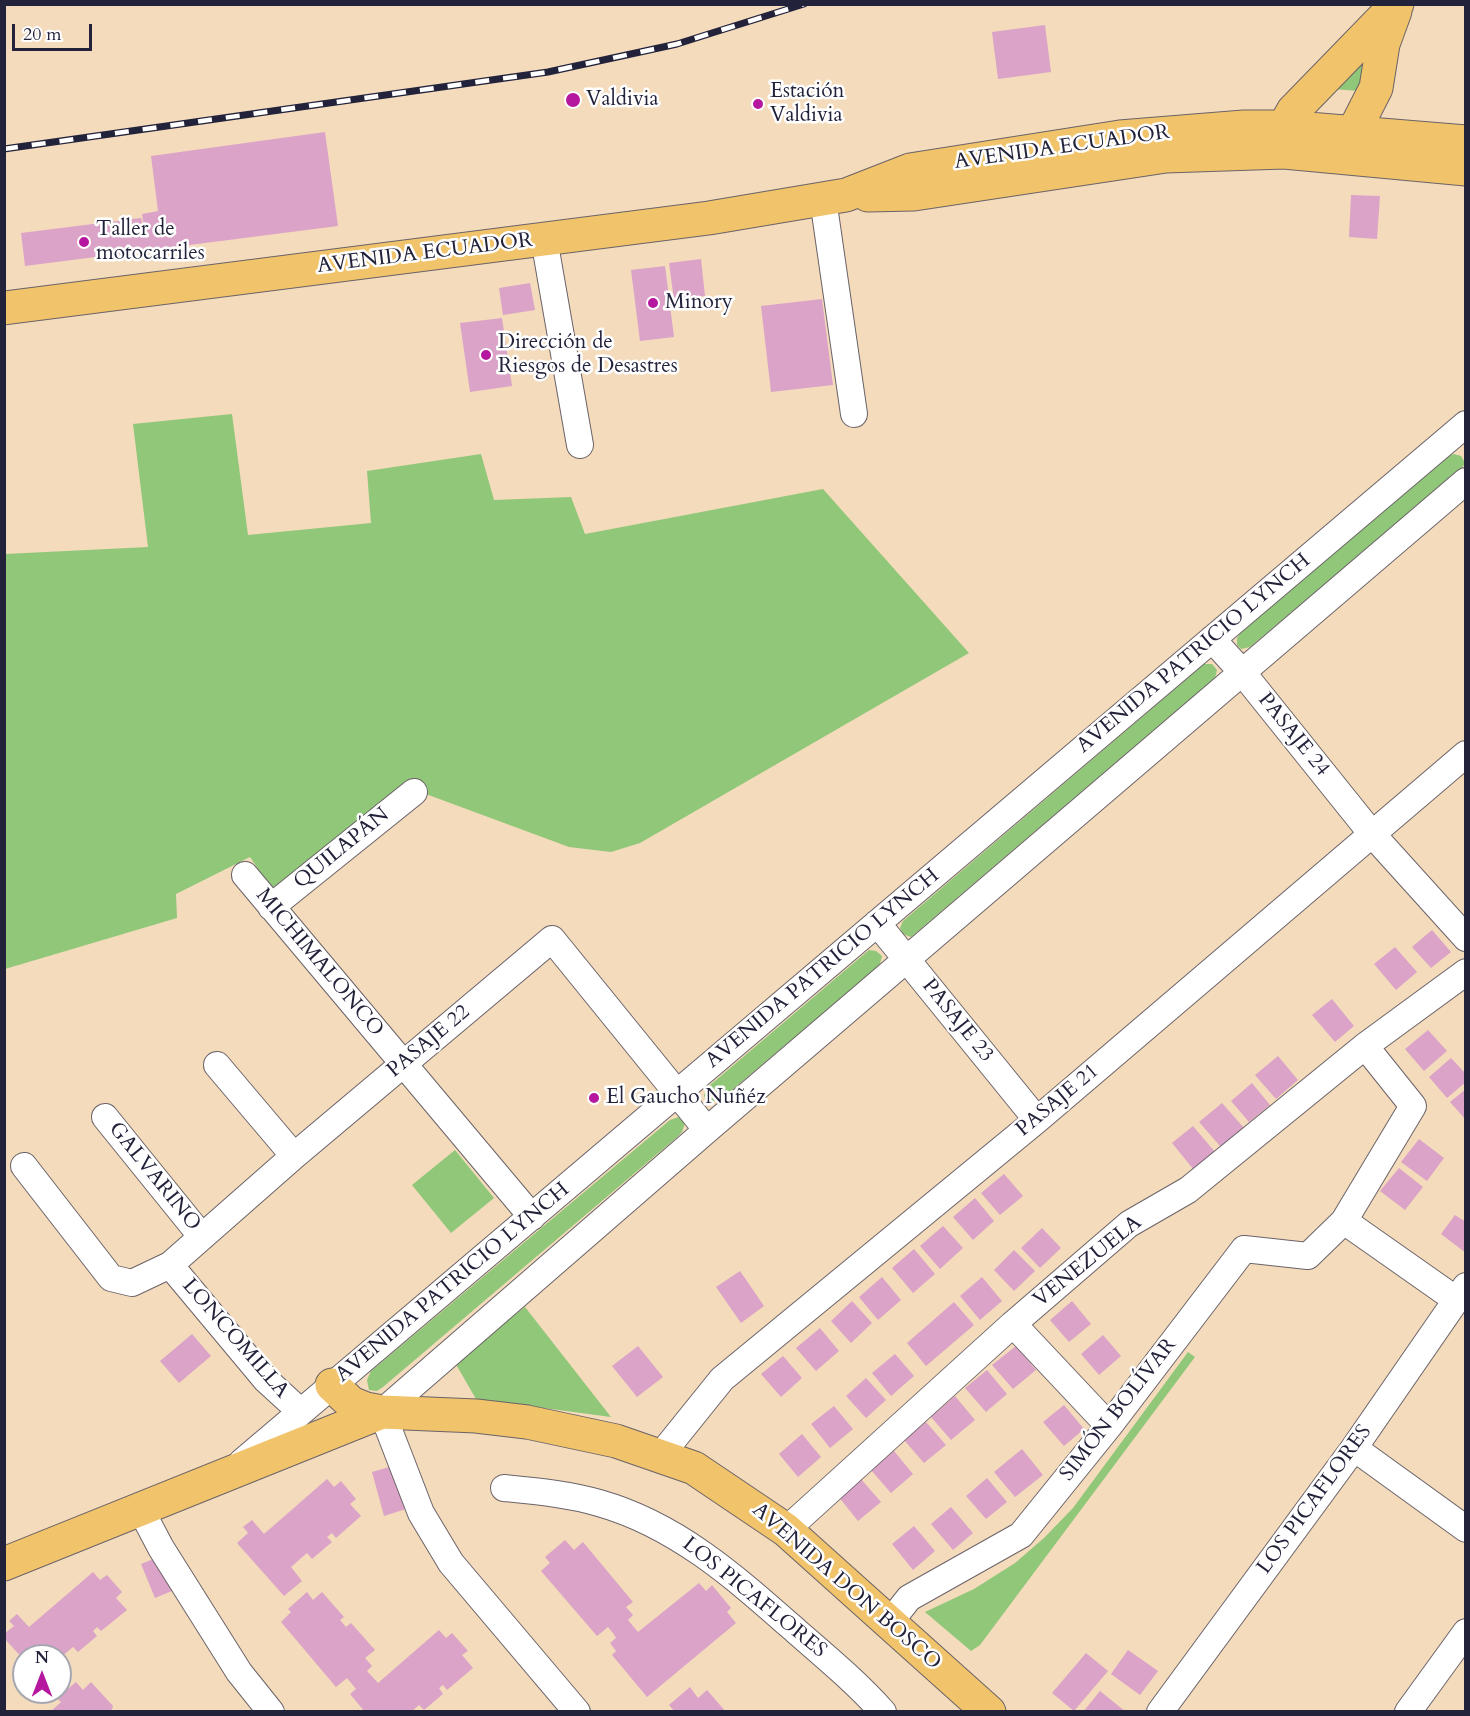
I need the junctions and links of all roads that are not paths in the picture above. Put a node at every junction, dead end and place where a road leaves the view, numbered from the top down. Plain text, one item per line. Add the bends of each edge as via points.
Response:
1 (1398, 4) edge
2 (1376, 88) junction
3 (1353, 133) junction
4 (1420, 138) junction
5 (1284, 140) junction
6 (1466, 142) edge
7 (1326, 156) junction
8 (1466, 169) edge
9 (834, 197) junction
10 (543, 239) junction
11 (4, 308) edge
12 (854, 414) dead end
13 (1466, 424) edge
14 (580, 445) dead end
15 (1466, 481) edge
16 (1212, 639) junction
17 (1242, 672) junction
18 (1466, 754) edge
19 (414, 792) dead end
20 (1372, 834) junction
21 (244, 875) dead end
22 (271, 907) junction
23 (877, 923) junction
24 (1466, 938) edge
25 (906, 958) junction
26 (1466, 972) edge
27 (1365, 1046) junction
28 (404, 1064) junction
29 (217, 1065) dead end
30 (676, 1094) junction
31 (105, 1117) dead end
32 (1037, 1120) junction
33 (706, 1130) junction
34 (294, 1156) junction
35 (24, 1166) dead end
36 (531, 1217) junction
37 (1344, 1221) junction
38 (202, 1237) junction
39 (170, 1265) junction
40 (1460, 1292) edge
41 (1013, 1324) junction
42 (332, 1385) junction
43 (301, 1412) junction
44 (381, 1412) junction
45 (1109, 1426) junction
46 (1354, 1448) junction
47 (660, 1456) junction
48 (228, 1475) junction
49 (504, 1488) dead end
50 (141, 1510) junction
51 (1466, 1529) edge
52 (786, 1530) junction
53 (4, 1564) edge
54 (890, 1622) junction
55 (1466, 1632) edge
56 (271, 1712) edge
57 (577, 1712) edge
58 (883, 1712) edge
59 (989, 1712) edge
60 (1160, 1712) edge
61 (1408, 1712) edge

1 - 2 main road via 1383,44
1 - 5 main road via 1293,111
2 - 3 main road
2 - 4 main road via 1390,118
3 - 4 main road
3 - 5 main road
3 - 7 main road
4 - 6 main road
5 - 7 main road
5 - 9 main road, AVENIDA ECUADOR via 914,194
5 - 9 main road, AVENIDA ECUADOR via 1208,129 1120,137 910,170
7 - 8 main road
9 - 10 main road, AVENIDA ECUADOR
9 - 12 street
10 - 11 main road, AVENIDA ECUADOR
10 - 14 street
13 - 16 street, AVENIDA PATRICIO LYNCH
15 - 17 street, AVENIDA PATRICIO LYNCH
16 - 17 street, PASAJE 24
16 - 23 street, AVENIDA PATRICIO LYNCH
17 - 20 street, PASAJE 24
17 - 25 street, AVENIDA PATRICIO LYNCH
18 - 20 street, PASAJE 21
19 - 22 street, QUILAPÁN
20 - 24 street, PASAJE 24
20 - 32 street, PASAJE 21
21 - 22 street, MICHIMALONCO
22 - 28 street, MICHIMALONCO
23 - 25 street, PASAJE 23
23 - 30 street, AVENIDA PATRICIO LYNCH
25 - 32 street, PASAJE 23
25 - 33 street, AVENIDA PATRICIO LYNCH
26 - 27 street, VENEZUELA
27 - 37 street, SIMÓN BOLÍVAR via 1413,1106
27 - 41 street, VENEZUELA via 1188,1190 1129,1224
28 - 30 street, PASAJE 22 via 552,939
28 - 34 street, PASAJE 22
28 - 36 street, MICHIMALONCO
29 - 34 street
30 - 33 street, PASAJE 22
30 - 36 street, AVENIDA PATRICIO LYNCH
31 - 38 street, GALVARINO
32 - 47 street, PASAJE 21 via 722,1379
33 - 44 street, AVENIDA PATRICIO LYNCH
34 - 38 street, PASAJE 22
35 - 39 street, PASAJE 22 via 111,1278 132,1283
36 - 42 street, AVENIDA PATRICIO LYNCH
37 - 40 street
37 - 45 street, SIMÓN BOLÍVAR via 1308,1256 1244,1250
38 - 39 street, PASAJE 22
39 - 43 street, LONCOMILLA via 266,1380
40 - 46 street, LOS PICAFLORES
41 - 45 street
41 - 52 street, VENEZUELA
42 - 43 street, AVENIDA PATRICIO LYNCH
42 - 44 main road, AVENIDA DON BOSCO via 351,1403
43 - 48 street, AVENIDA PATRICIO LYNCH
44 - 47 main road, AVENIDA DON BOSCO via 527,1422 616,1441
44 - 48 main road, AVENIDA DON BOSCO
44 - 57 street via 421,1513 451,1563
45 - 54 street, SIMÓN BOLÍVAR via 1021,1535 909,1598
46 - 51 street
46 - 60 street, LOS PICAFLORES
47 - 52 main road, AVENIDA DON BOSCO via 694,1468
48 - 50 main road, AVENIDA PATRICIO LYNCH
49 - 58 street, LOS PICAFLORES via 598,1502 673,1533 770,1607
50 - 53 main road, AVENIDA PATRICIO LYNCH
50 - 56 street via 239,1672
52 - 54 main road, AVENIDA DON BOSCO
54 - 59 main road, AVENIDA DON BOSCO
55 - 61 street

